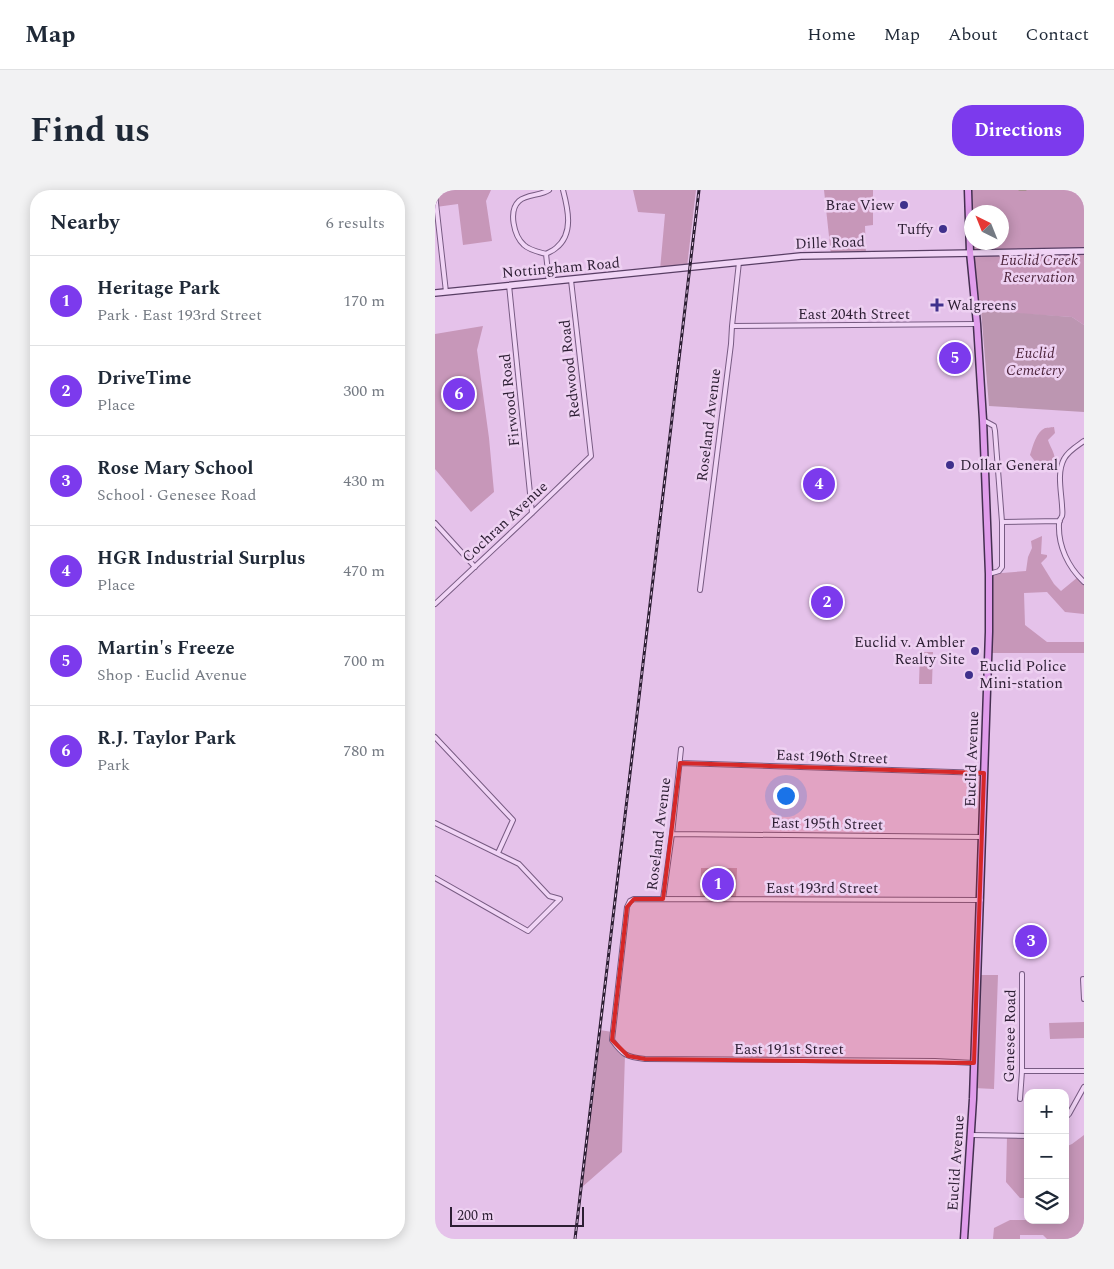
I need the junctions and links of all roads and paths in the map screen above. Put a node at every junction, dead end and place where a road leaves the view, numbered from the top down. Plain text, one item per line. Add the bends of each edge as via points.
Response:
1 (549, 190) edge
2 (563, 190) edge
3 (968, 190) edge
4 (435, 194) edge
5 (1082, 251) edge
6 (970, 252) junction
7 (546, 254) junction
8 (739, 262) junction
9 (690, 267) joint
10 (571, 280) junction
11 (549, 281) junction
12 (509, 285) junction
13 (446, 292) junction
14 (435, 293) edge
15 (977, 324) junction
16 (731, 326) junction
17 (983, 420) junction
18 (1084, 441) edge
19 (591, 456) joint
20 (533, 513) junction
21 (1060, 520) junction
22 (1002, 522) junction
23 (435, 524) edge
24 (475, 567) junction
25 (989, 574) junction
26 (1084, 582) edge
27 (700, 590) dead end
28 (435, 604) edge
29 (435, 737) edge
30 (681, 749) dead end
31 (680, 763) junction
32 (984, 773) junction
33 (435, 824) edge
34 (672, 834) junction
35 (982, 837) junction
36 (498, 853) junction
37 (435, 878) edge
38 (663, 898) junction
39 (981, 900) junction
40 (1022, 974) dead end
41 (1083, 979) edge
42 (1084, 999) edge
43 (612, 1040) joint
44 (974, 1063) junction
45 (1084, 1070) edge
46 (1022, 1071) junction
47 (1084, 1087) edge
48 (1020, 1099) dead end
49 (1069, 1111) edge
50 (971, 1135) junction
51 (1024, 1136) edge
52 (964, 1239) edge

1 - 7 street via 518,202 513,211 514,226 524,246
2 - 7 street via 568,232 557,248
3 - 6 main road, Euclid Avenue
4 - 13 street
5 - 6 street, Dille Road
6 - 8 street, Dille Road via 801,256
6 - 15 main road, Euclid Avenue
7 - 11 street
8 - 9 street, Dille Road
8 - 16 street, Roseland Avenue
9 - 10 street, Nottingham Road
10 - 11 street, Nottingham Road
10 - 19 street, Redwood Road
11 - 12 street, Nottingham Road
12 - 13 street, Nottingham Road
12 - 20 street, Firwood Road
13 - 14 street, Nottingham Road
15 - 16 street, East 204th Street
15 - 17 main road, Euclid Avenue
16 - 27 street, Roseland Avenue
17 - 22 street via 994,426 995,431
17 - 25 main road, Euclid Avenue
18 - 21 street via 1067,454 1061,466
19 - 20 street, Cochran Avenue
20 - 24 street, Cochran Avenue
21 - 22 street
21 - 26 street via 1064,553 1072,570
22 - 25 street via 1002,567
23 - 24 street
24 - 28 street, Cochran Avenue
25 - 32 main road, Euclid Avenue
29 - 36 street via 513,820
30 - 31 street, Roseland Avenue
31 - 32 street, East 196th Street
31 - 34 street, Roseland Avenue
32 - 35 main road, Euclid Avenue
33 - 36 street
34 - 35 street, East 195th Street
34 - 38 street, Roseland Avenue
35 - 39 main road, Euclid Avenue
36 - 37 street via 519,864 549,896 560,899 528,931
38 - 39 street, East 193rd Street
38 - 43 street, Roseland Avenue via 634,899 627,906
39 - 44 main road, Euclid Avenue
40 - 46 street, Genesee Road
41 - 42 street
43 - 44 street, East 191st Street via 628,1056 645,1059
44 - 50 main road, Euclid Avenue
45 - 46 street
46 - 48 street, Genesee Road
47 - 49 street
50 - 51 street
50 - 52 main road, Euclid Avenue

